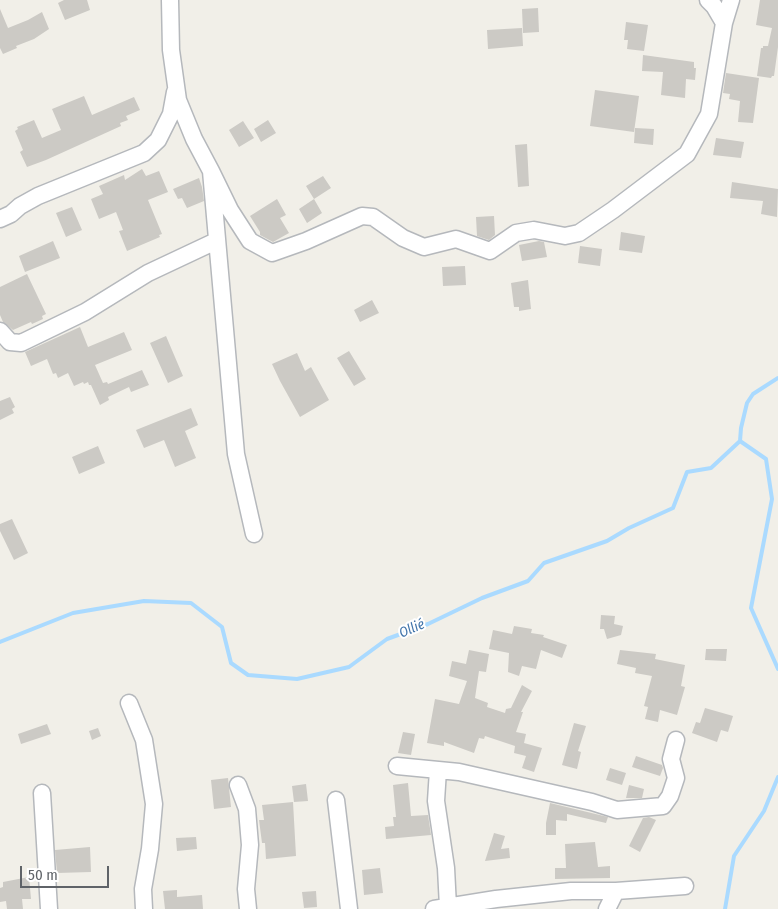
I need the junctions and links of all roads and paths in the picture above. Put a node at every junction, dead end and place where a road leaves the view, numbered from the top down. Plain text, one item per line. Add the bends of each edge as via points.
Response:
1 (170, 0) edge
2 (708, 0) edge
3 (731, 0) edge
4 (724, 23) junction
5 (176, 85) junction
6 (210, 171) junction
7 (0, 219) edge
8 (216, 241) junction
9 (3, 338) edge
10 (254, 534) dead end
11 (129, 704) dead end
12 (676, 740) dead end
13 (397, 766) dead end
14 (438, 770) junction
15 (238, 785) dead end
16 (42, 793) dead end
17 (336, 800) dead end
18 (685, 886) dead end
19 (616, 891) junction
20 (441, 908) edge
21 (49, 909) edge
22 (144, 909) edge
23 (248, 909) edge
24 (350, 909) edge
25 (607, 909) edge

1 - 5 street via 171,50
2 - 4 street
3 - 4 street
4 - 6 street via 709,114 687,154 579,233 560,236 534,230 516,233 490,251 456,239 424,247 403,238 373,217 362,216 272,253 250,242
5 - 6 street via 178,100
5 - 7 street via 171,114 158,140 144,153 38,196
6 - 8 street
8 - 9 street via 21,343
8 - 10 street via 236,454
11 - 22 street via 144,740 154,804 143,889
12 - 14 street via 671,759 676,778 664,806 617,810
13 - 14 street
14 - 20 street via 436,801 446,868
15 - 23 street via 248,810
16 - 21 street
17 - 24 street
18 - 19 street
19 - 20 street via 571,891
19 - 25 street

